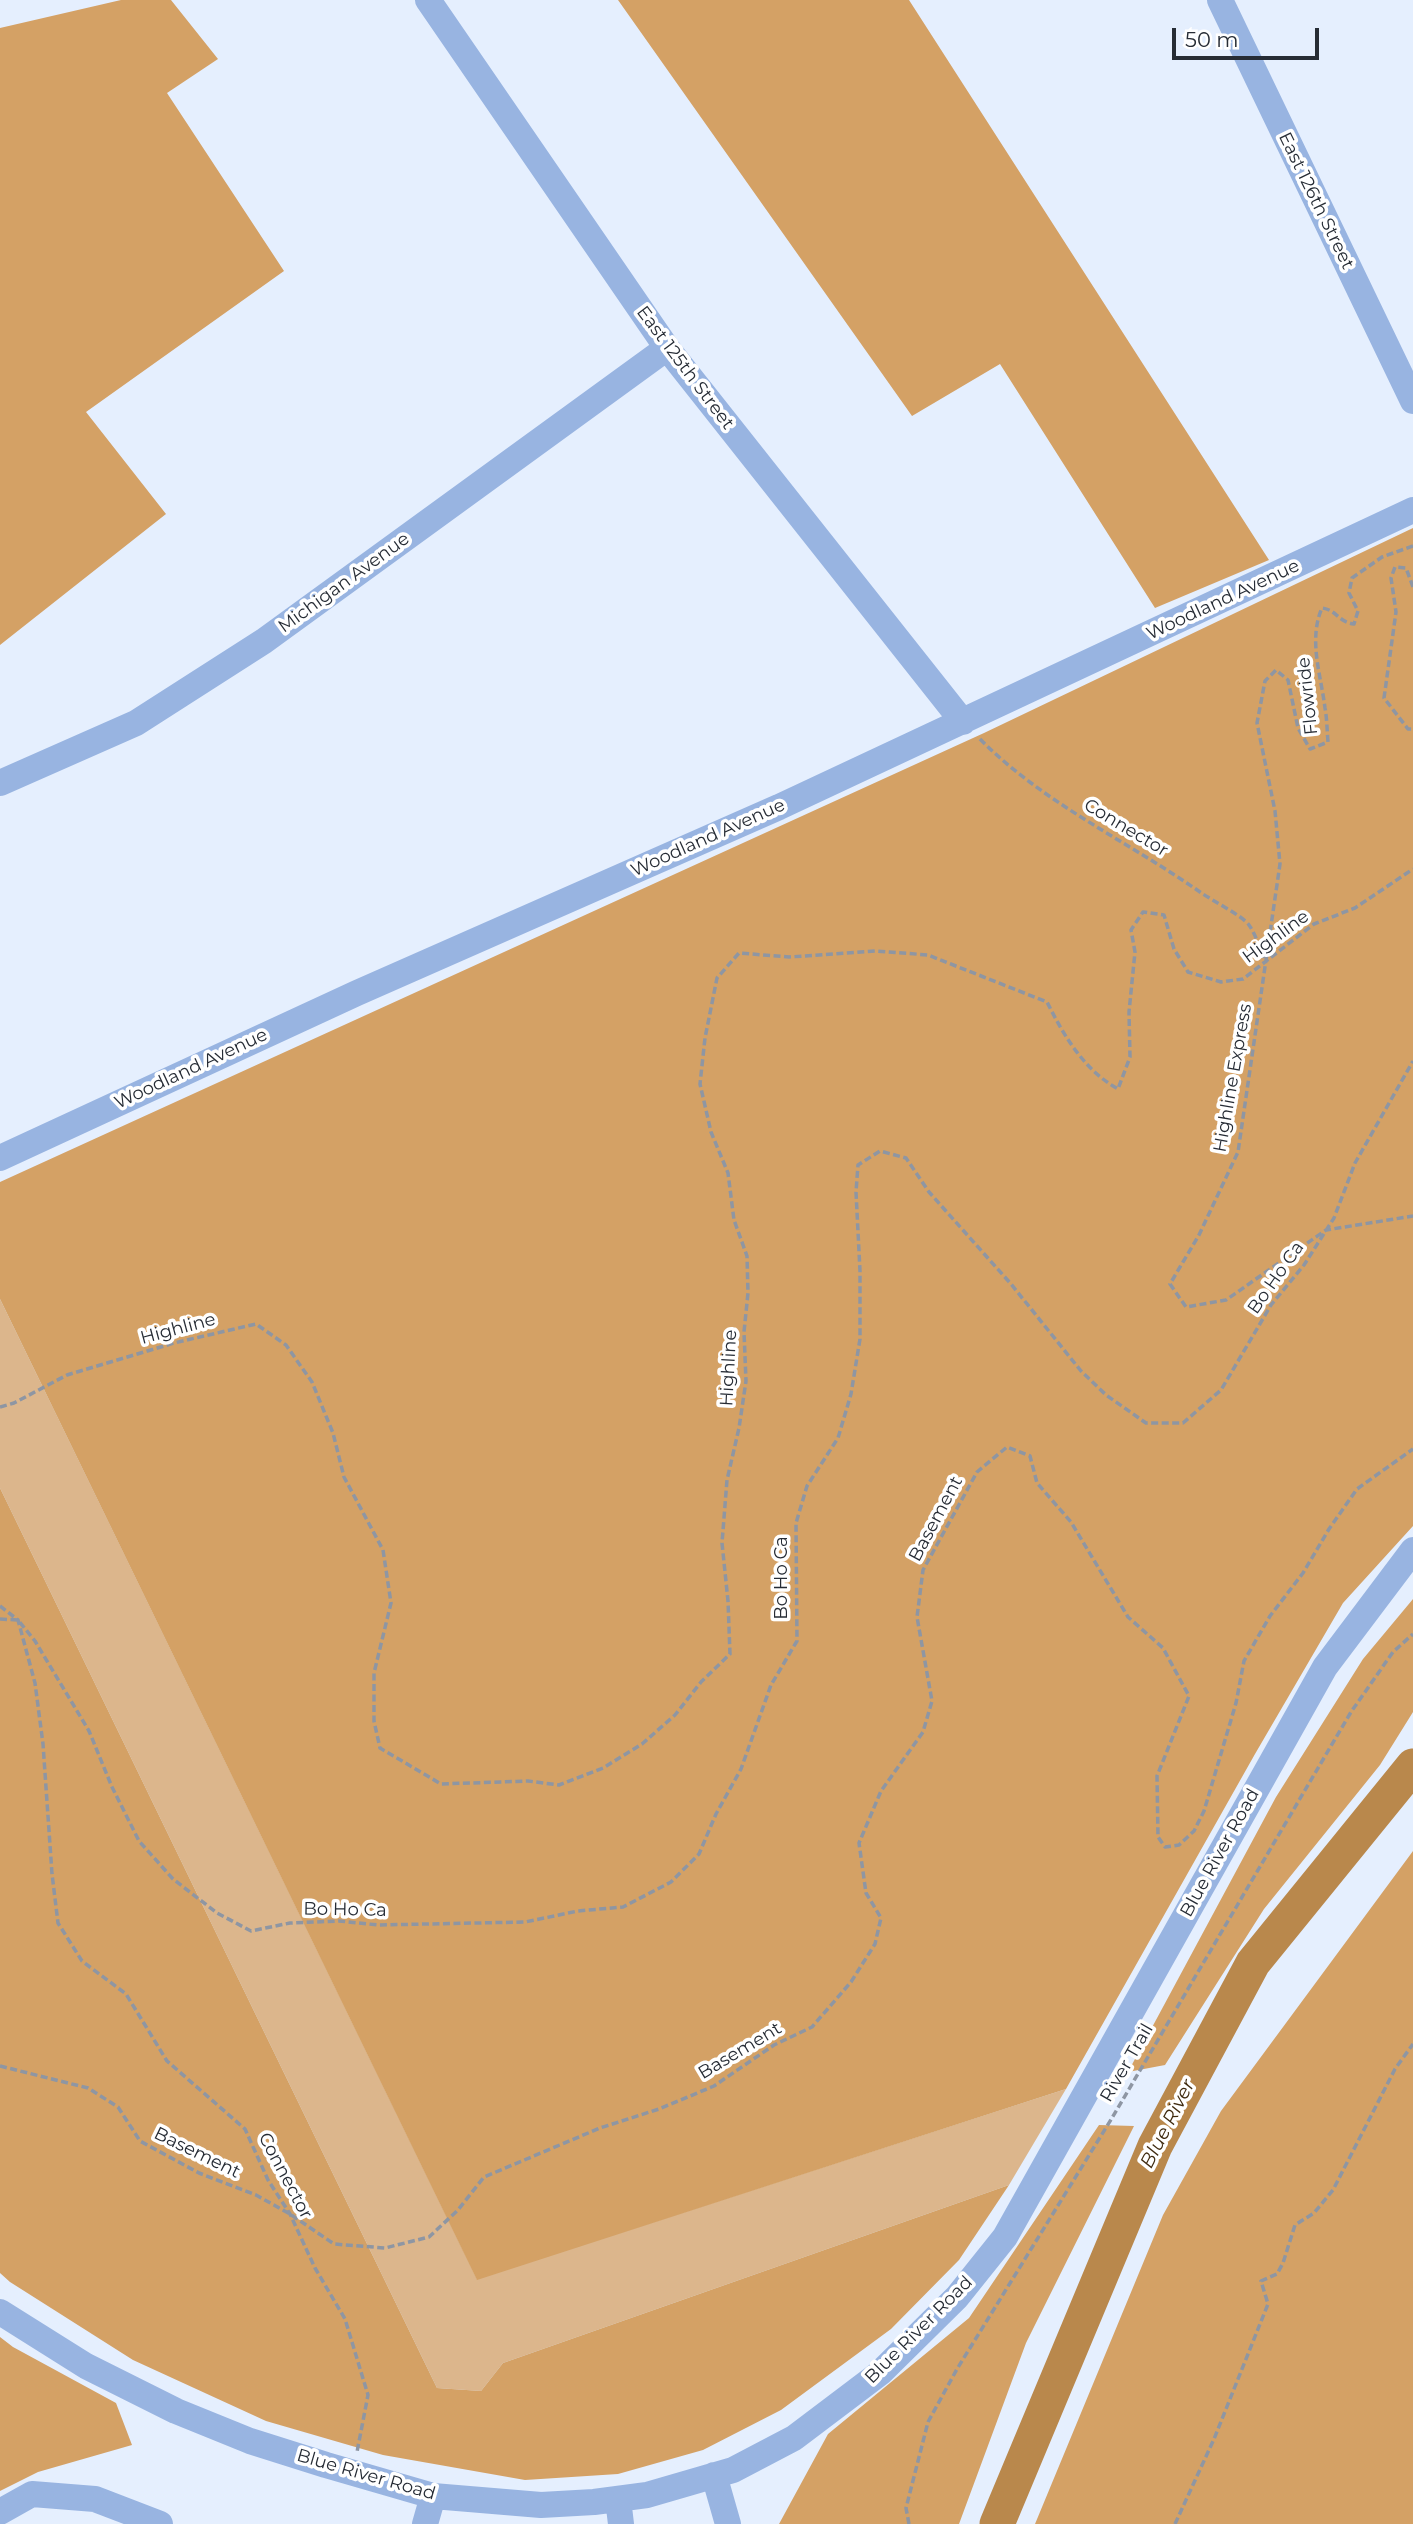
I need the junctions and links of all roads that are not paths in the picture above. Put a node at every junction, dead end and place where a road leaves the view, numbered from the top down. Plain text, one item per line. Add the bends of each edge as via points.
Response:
1 (428, 0) edge
2 (1220, 0) edge
3 (667, 348) junction
4 (1413, 401) edge
5 (1413, 510) edge
6 (963, 722) junction
7 (0, 783) edge
8 (0, 1158) edge
9 (1413, 1550) edge
10 (0, 2312) edge
11 (715, 2475) junction
12 (433, 2496) junction
13 (620, 2511) edge
14 (0, 2512) edge
15 (160, 2524) edge
16 (425, 2524) edge
17 (728, 2524) edge

1 - 3 street, East 125th Street
2 - 4 street, East 126th Street
3 - 6 street, East 125th Street
3 - 7 street, Michigan Avenue via 264,641 136,723
5 - 6 street, Woodland Avenue
6 - 8 street, Woodland Avenue
9 - 11 street, Blue River Road via 1325,1667 1005,2236 957,2297 880,2373 794,2438
10 - 12 street, Blue River Road via 86,2366 176,2411 250,2441
11 - 13 street, Blue River Road via 647,2494
11 - 17 street
12 - 13 street, Blue River Road
12 - 16 street
14 - 15 street via 32,2494 95,2499

